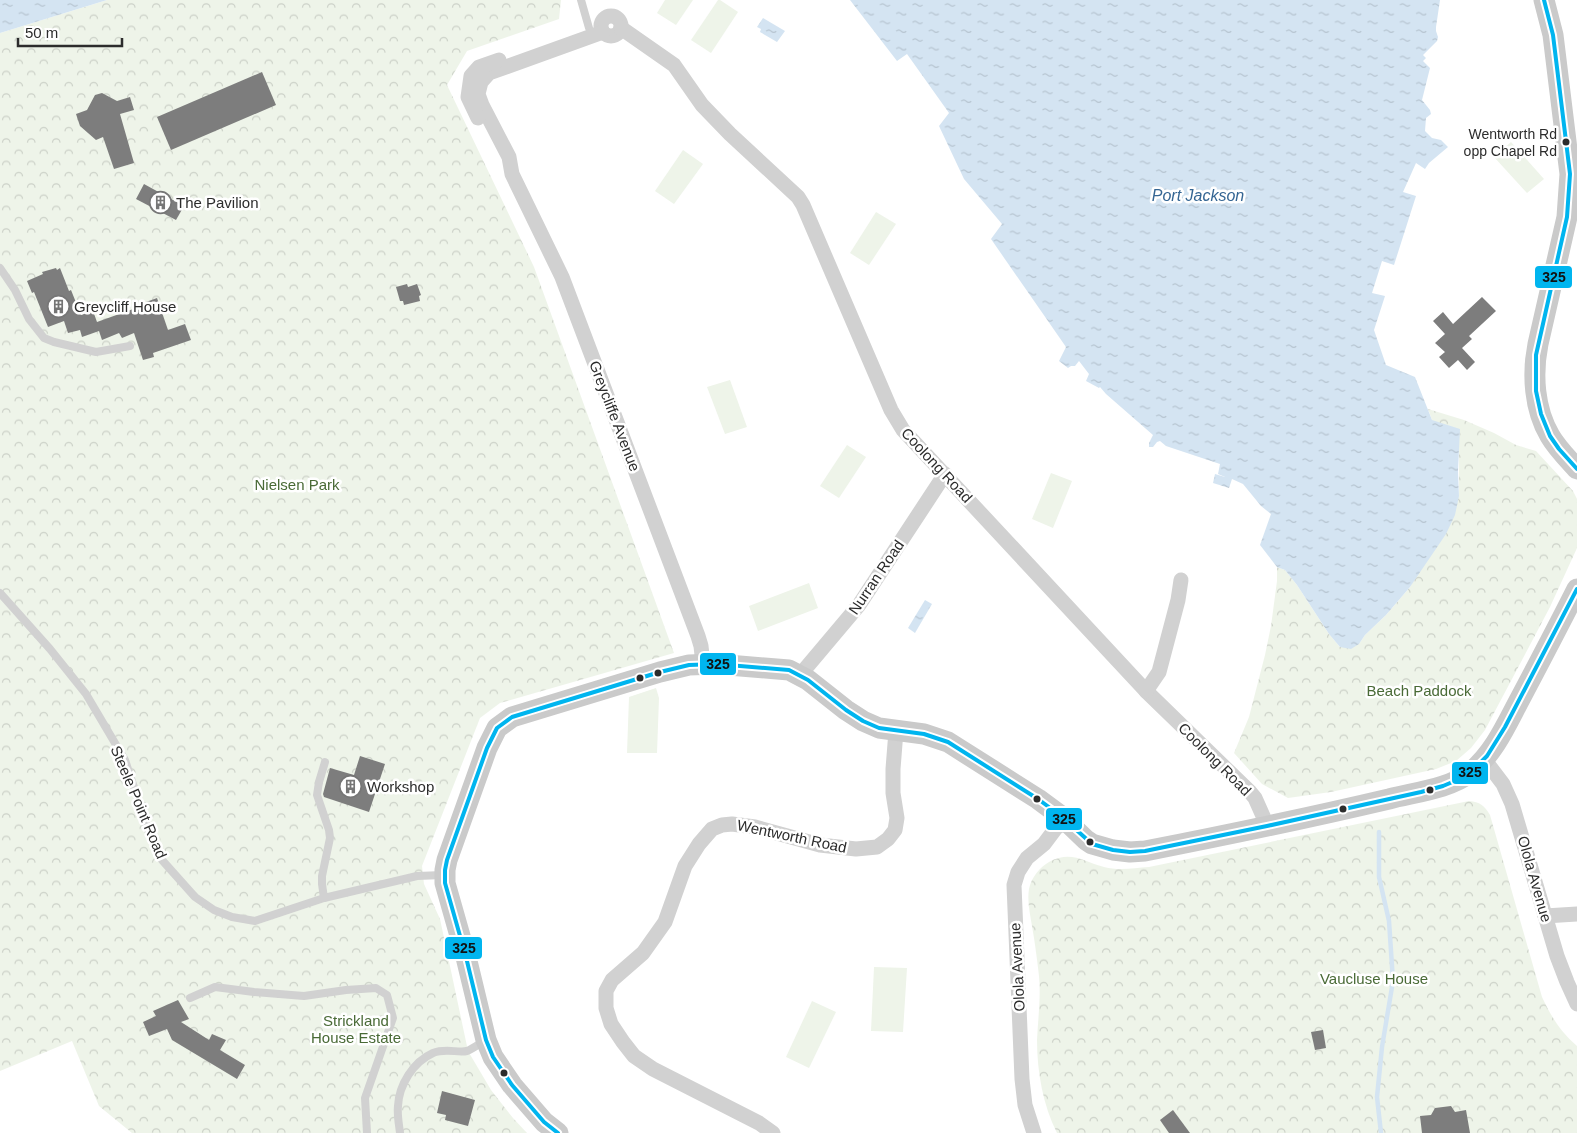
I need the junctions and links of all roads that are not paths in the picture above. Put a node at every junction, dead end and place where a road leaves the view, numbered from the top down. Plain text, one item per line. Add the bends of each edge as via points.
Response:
1 (581, 0) edge
2 (1544, 0) edge
3 (598, 28) junction
4 (1573, 202) edge
5 (0, 268) edge
6 (130, 346) dead end
7 (1577, 469) edge
8 (945, 474) junction
9 (1181, 580) dead end
10 (1577, 589) edge
11 (0, 593) edge
12 (703, 664) junction
13 (800, 675) junction
14 (1146, 691) junction
15 (896, 731) junction
16 (1484, 759) junction
17 (325, 762) dead end
18 (1067, 821) junction
19 (1267, 825) junction
20 (444, 875) junction
21 (324, 898) junction
22 (1577, 914) edge
23 (1545, 916) junction
24 (190, 998) dead end
25 (1577, 1004) edge
26 (486, 1040) junction
27 (367, 1133) edge
28 (400, 1133) edge
29 (558, 1133) edge
30 (773, 1133) edge
31 (1034, 1133) edge

1 - 3 lane
2 - 4 street via 1553,36
3 - 8 street, Coolong Road via 604,19 618,20 621,28 674,65 702,105 798,197 896,420
3 - 12 street, Greycliffe Avenue via 479,67 471,76 468,97 502,164 512,174 562,277 698,636
4 - 7 street via 1565,224 1538,344 1535,374 1537,402 1550,436
5 - 6 lane via 29,320 44,338 96,352
8 - 13 street, Nurran Road via 859,605
8 - 14 street, Coolong Road
9 - 14 street via 1159,672
10 - 16 street via 1501,734
11 - 21 lane, Steele Point Road via 86,694 125,760 148,830 162,860 194,897 222,914 255,921
12 - 13 street via 766,667
12 - 20 street via 660,672 504,722 497,728 487,748
13 - 15 street via 855,716 879,728
14 - 19 street, Coolong Road via 1250,792
15 - 18 street via 924,734 948,742
15 - 30 street, Wentworth Road via 893,769 897,818 895,830 888,838 877,847 856,849 732,824 712,829 685,866 665,922 643,953 612,980 606,991 606,1008 611,1024 634,1056
16 - 19 street via 1471,772 1449,784
16 - 23 street, Olola Avenue via 1503,784 1512,804
17 - 21 lane via 317,795 330,838 322,876
18 - 19 street via 1092,844 1130,852
18 - 31 street, Olola Avenue via 1027,858 1014,884 1022,1079 1025,1105
20 - 21 lane, Steele Point Road via 418,876
20 - 26 street
22 - 23 street
23 - 25 street, Olola Avenue via 1566,982
24 - 27 lane via 215,987 304,996 376,988 387,995 394,1018 365,1098
26 - 28 lane via 468,1050 433,1053 419,1062 402,1086 398,1105
26 - 29 street via 512,1085

